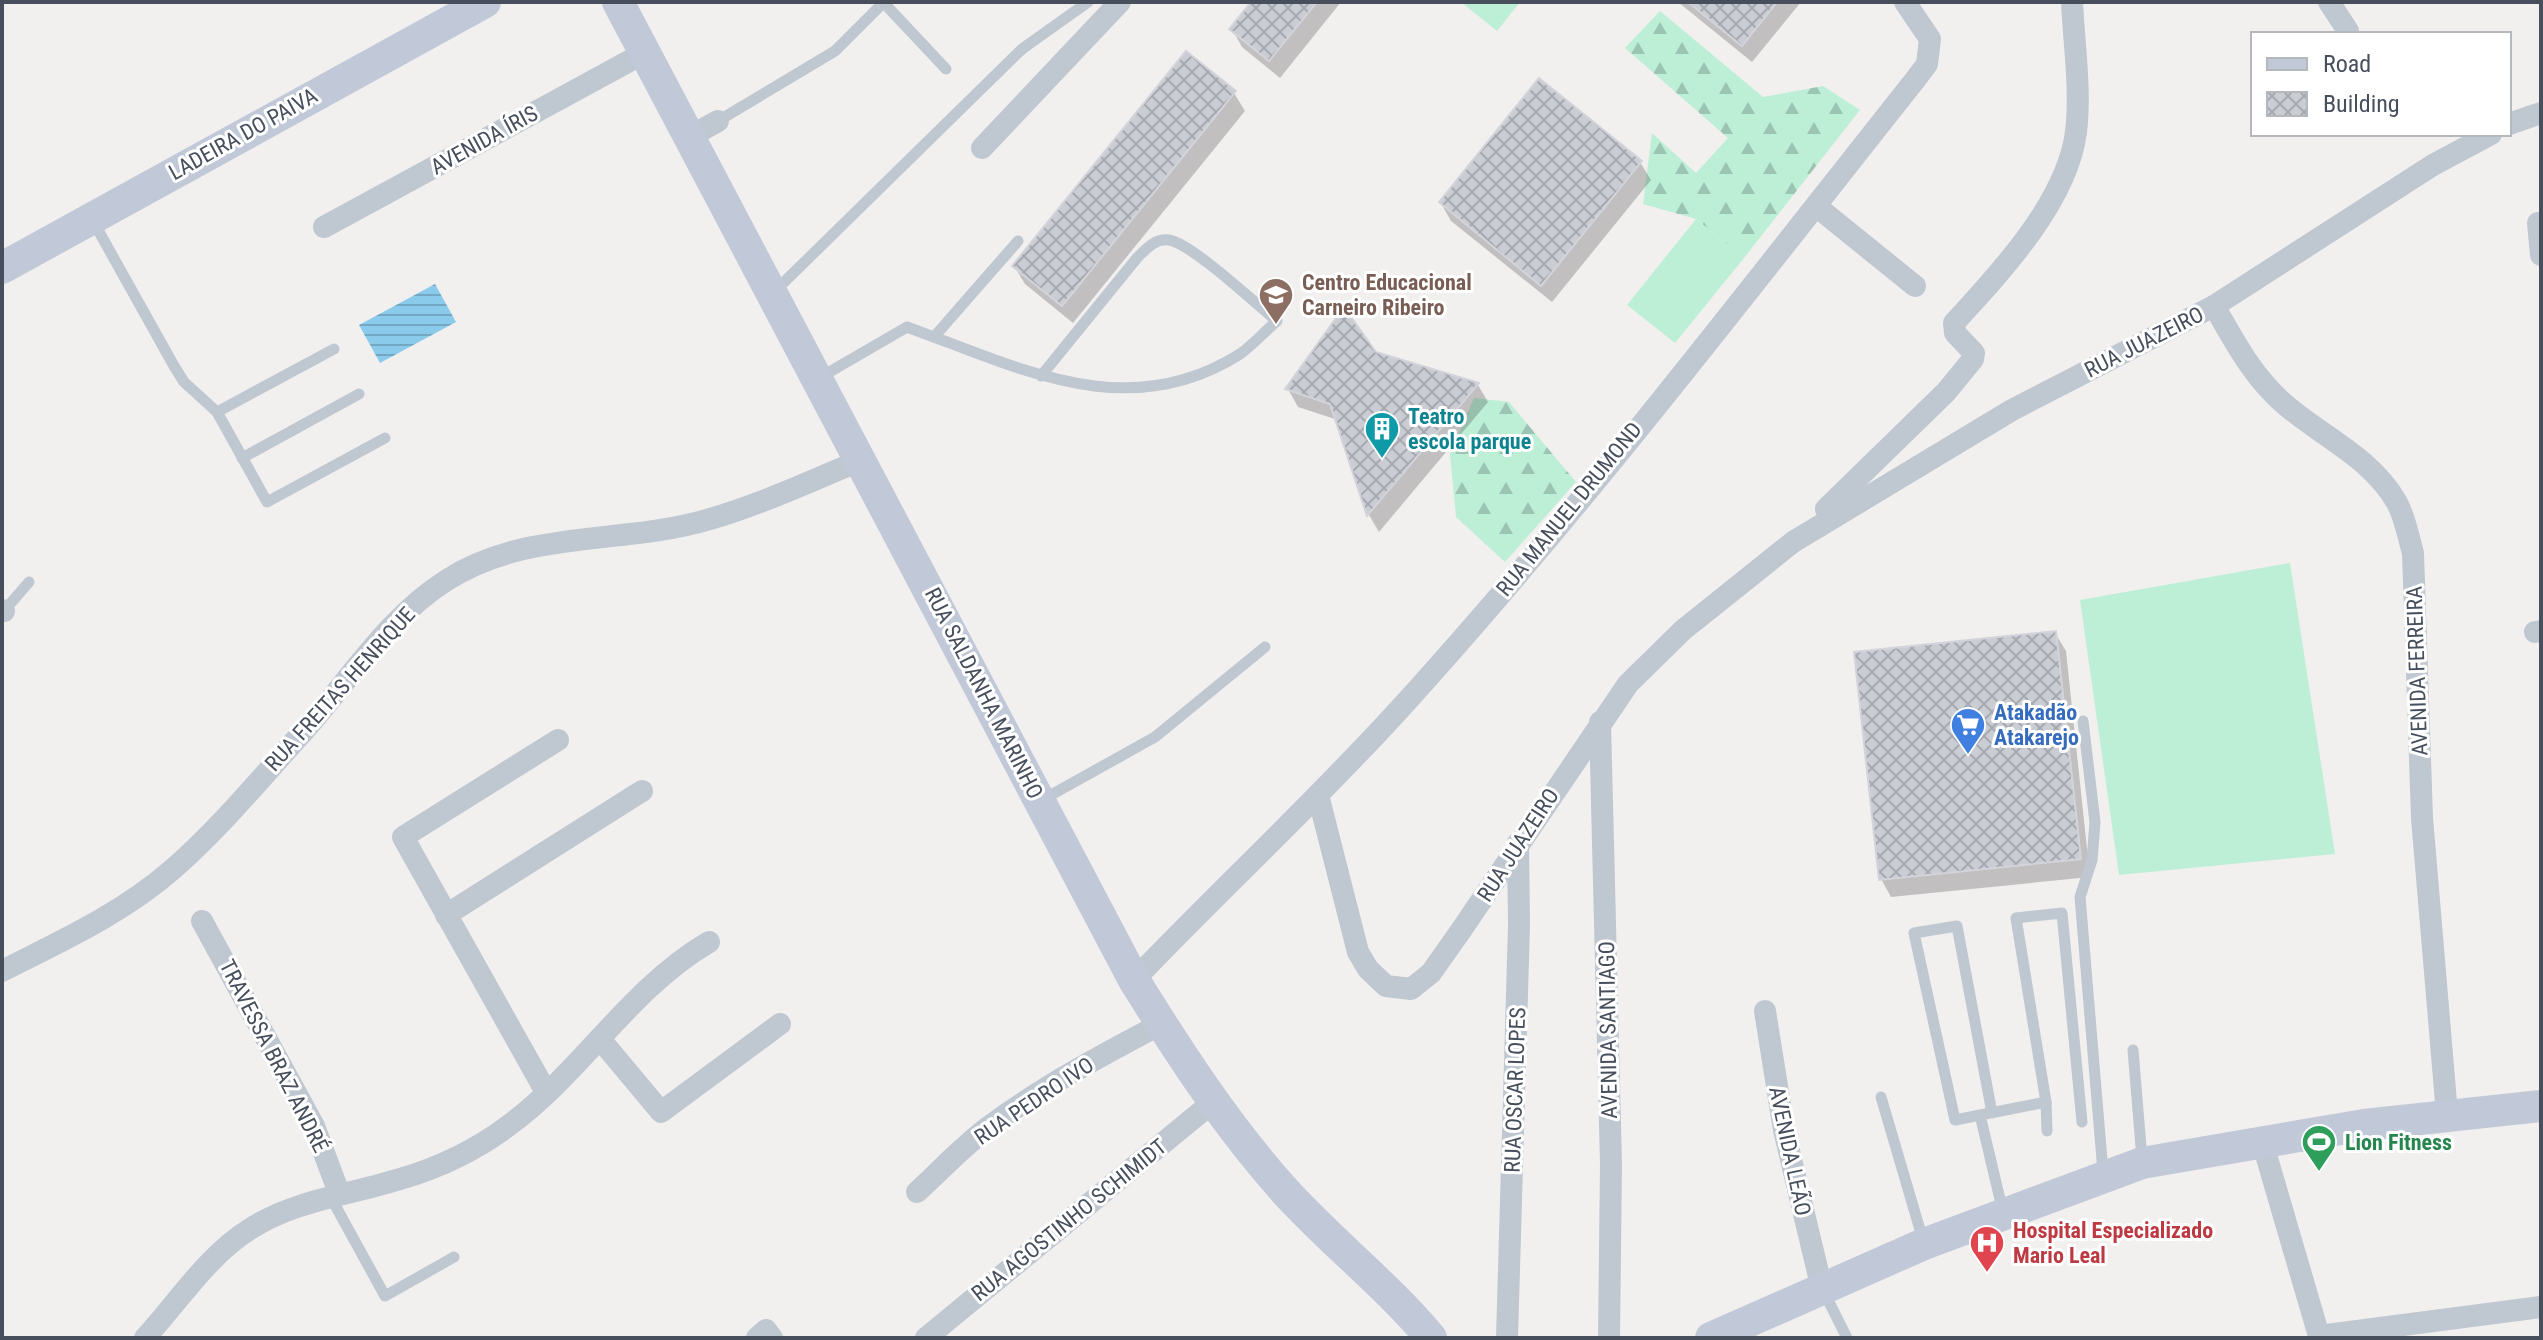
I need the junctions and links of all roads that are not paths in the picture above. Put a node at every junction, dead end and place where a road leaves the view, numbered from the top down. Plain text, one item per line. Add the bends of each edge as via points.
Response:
1 (485, 2) edge
2 (618, 2) edge
3 (884, 2) edge
4 (1088, 2) edge
5 (1120, 2) edge
6 (1905, 2) edge
7 (2072, 2) edge
8 (2329, 2) edge
9 (2348, 31) dead end
10 (644, 53) junction
11 (946, 69) dead end
12 (2541, 113) edge
13 (718, 121) joint
14 (2511, 123) edge
15 (2487, 136) edge
16 (689, 137) junction
17 (982, 148) dead end
18 (1816, 206) junction
19 (90, 217) junction
20 (2538, 223) dead end
21 (324, 227) dead end
22 (1018, 241) dead end
23 (2541, 255) edge
24 (5, 260) edge
25 (1915, 286) dead end
26 (772, 294) junction
27 (2214, 306) junction
28 (934, 337) junction
29 (334, 349) dead end
30 (1041, 376) junction
31 (818, 378) junction
32 (359, 394) dead end
33 (217, 412) junction
34 (385, 438) dead end
35 (242, 458) junction
36 (862, 460) junction
37 (1793, 542) junction
38 (29, 582) dead end
39 (3, 610) edge
40 (1265, 647) dead end
41 (2083, 721) dead end
42 (1600, 722) junction
43 (558, 740) dead end
44 (642, 791) dead end
45 (1318, 795) junction
46 (1041, 801) junction
47 (1518, 843) junction
48 (446, 915) junction
49 (202, 921) dead end
50 (709, 942) dead end
51 (2, 971) edge
52 (1134, 980) junction
53 (1765, 1011) dead end
54 (780, 1024) dead end
55 (1161, 1024) junction
56 (600, 1039) junction
57 (2133, 1050) dead end
58 (546, 1092) junction
59 (1881, 1097) dead end
60 (1213, 1102) junction
61 (2046, 1102) junction
62 (2541, 1106) edge
63 (1986, 1114) junction
64 (2447, 1114) junction
65 (2082, 1122) dead end
66 (2047, 1131) dead end
67 (2262, 1141) junction
68 (2142, 1163) junction
69 (2103, 1177) junction
70 (917, 1192) dead end
71 (334, 1195) junction
72 (2003, 1213) junction
73 (1924, 1244) junction
74 (454, 1257) dead end
75 (1822, 1289) junction
76 (2541, 1307) edge
77 (1429, 1336) edge
78 (2319, 1337) edge
79 (145, 1338) edge
80 (926, 1338) edge
81 (1507, 1338) edge
82 (1609, 1338) edge
83 (1711, 1338) edge
84 (1847, 1338) edge

1 - 19 main road, LADEIRA DO PAIVA
2 - 10 main road, RUA SALDANHA MARINHO
3 - 11 lane
3 - 13 lane via 835,51
4 - 26 lane via 1022,49
5 - 17 street
6 - 18 street, RUA MANUEL DRUMOND via 1930,39 1927,64
7 - 37 street, RUA JUAZEIRO via 2078,108 2066,172 2017,250 1954,323 1973,359
8 - 9 street
10 - 16 main road, RUA SALDANHA MARINHO
10 - 21 street, AVENIDA ÍRIS
12 - 14 street
13 - 16 street
15 - 27 street, RUA JUAZEIRO via 2433,165
16 - 26 main road, RUA SALDANHA MARINHO
18 - 25 street
18 - 45 street, RUA MANUEL DRUMOND via 1526,563
19 - 24 main road, LADEIRA DO PAIVA
19 - 33 lane via 184,382
20 - 23 street
22 - 28 lane
26 - 31 main road, RUA SALDANHA MARINHO
27 - 37 street, RUA JUAZEIRO via 2022,405
27 - 64 street, AVENIDA FERREIRA via 2251,370 2282,402 2378,477 2405,523 2413,553 2422,818
28 - 30 lane
28 - 31 lane via 907,327
29 - 33 lane
30 - 30 lane via 1096,389 1167,383 1208,371 1242,352 1277,321 1192,252 1162,240 1137,258
31 - 36 main road, RUA SALDANHA MARINHO
32 - 35 lane
33 - 35 lane
34 - 35 lane via 267,502
36 - 46 main road, RUA SALDANHA MARINHO
36 - 51 street, RUA FREITAS HENRIQUE via 710,519 523,549 465,568 393,626 304,731 172,870 114,912
37 - 42 street, RUA JUAZEIRO via 1657,652
38 - 39 lane
40 - 46 lane via 1155,737
41 - 69 lane via 2095,822 2092,860 2080,897
42 - 47 street, RUA JUAZEIRO
42 - 82 street, AVENIDA SANTIAGO via 1611,1149
43 - 48 street via 403,837
44 - 48 street
45 - 47 street, RUA JUAZEIRO via 1358,952 1374,976 1392,988 1411,989 1431,973
45 - 52 street, RUA MANUEL DRUMOND
46 - 52 main road, RUA SALDANHA MARINHO
47 - 81 street, RUA OSCAR LOPES
48 - 58 street
49 - 71 street, TRAVESSA BRAZ ANDRÉ via 314,1126
50 - 56 street via 664,972
52 - 55 main road, RUA SALDANHA MARINHO
53 - 75 street, AVENIDA LEÃO via 1784,1130
54 - 56 street via 661,1112
55 - 60 main road, RUA SALDANHA MARINHO
55 - 70 street, RUA PEDRO IVO via 1026,1101 987,1128
56 - 58 street
57 - 68 lane
58 - 71 street via 474,1149 399,1179
59 - 73 lane
60 - 77 main road, RUA SALDANHA MARINHO via 1285,1191
60 - 80 street, RUA AGOSTINHO SCHIMIDT
61 - 63 lane
61 - 65 lane via 2016,918 2062,913
61 - 66 lane
62 - 64 main road
63 - 63 lane via 1957,926 1914,933 1955,1120
63 - 72 lane
64 - 67 main road
67 - 68 main road
67 - 78 street
68 - 69 main road
69 - 72 main road
71 - 74 lane via 385,1296
71 - 79 street via 271,1217 233,1241
72 - 73 main road
73 - 75 main road
75 - 83 main road
75 - 84 lane
76 - 78 street

